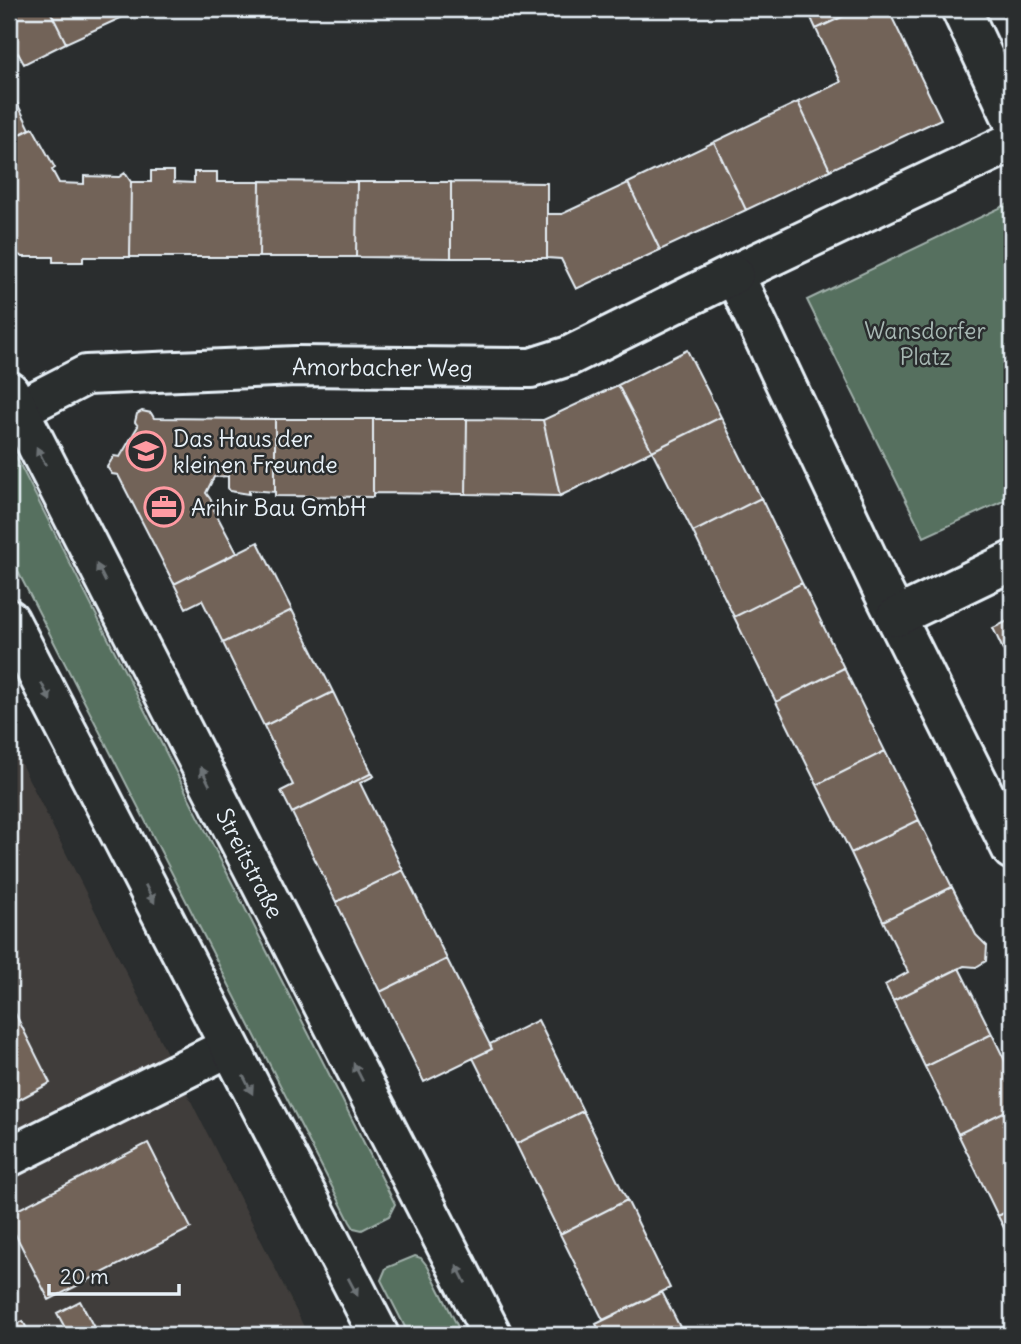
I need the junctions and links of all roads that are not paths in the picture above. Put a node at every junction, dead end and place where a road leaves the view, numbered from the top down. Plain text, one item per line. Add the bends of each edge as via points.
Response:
1 (961, 9) edge
2 (1012, 118) edge
3 (1012, 142) edge
4 (734, 274) junction
5 (13, 401) edge
6 (1012, 561) edge
7 (896, 617) junction
8 (9, 619) edge
9 (1012, 850) edge
10 (229, 1047) junction
11 (9, 1157) edge
12 (379, 1335) edge
13 (492, 1335) edge

1 - 2 street
3 - 4 street
4 - 5 street, Amorbacher Weg via 569,355 531,368 296,366 86,375
4 - 7 street
13 -> 5 street, Streitstraße
6 - 7 street
7 - 9 street
8 -> 10 street
10 - 11 street
10 -> 12 street

